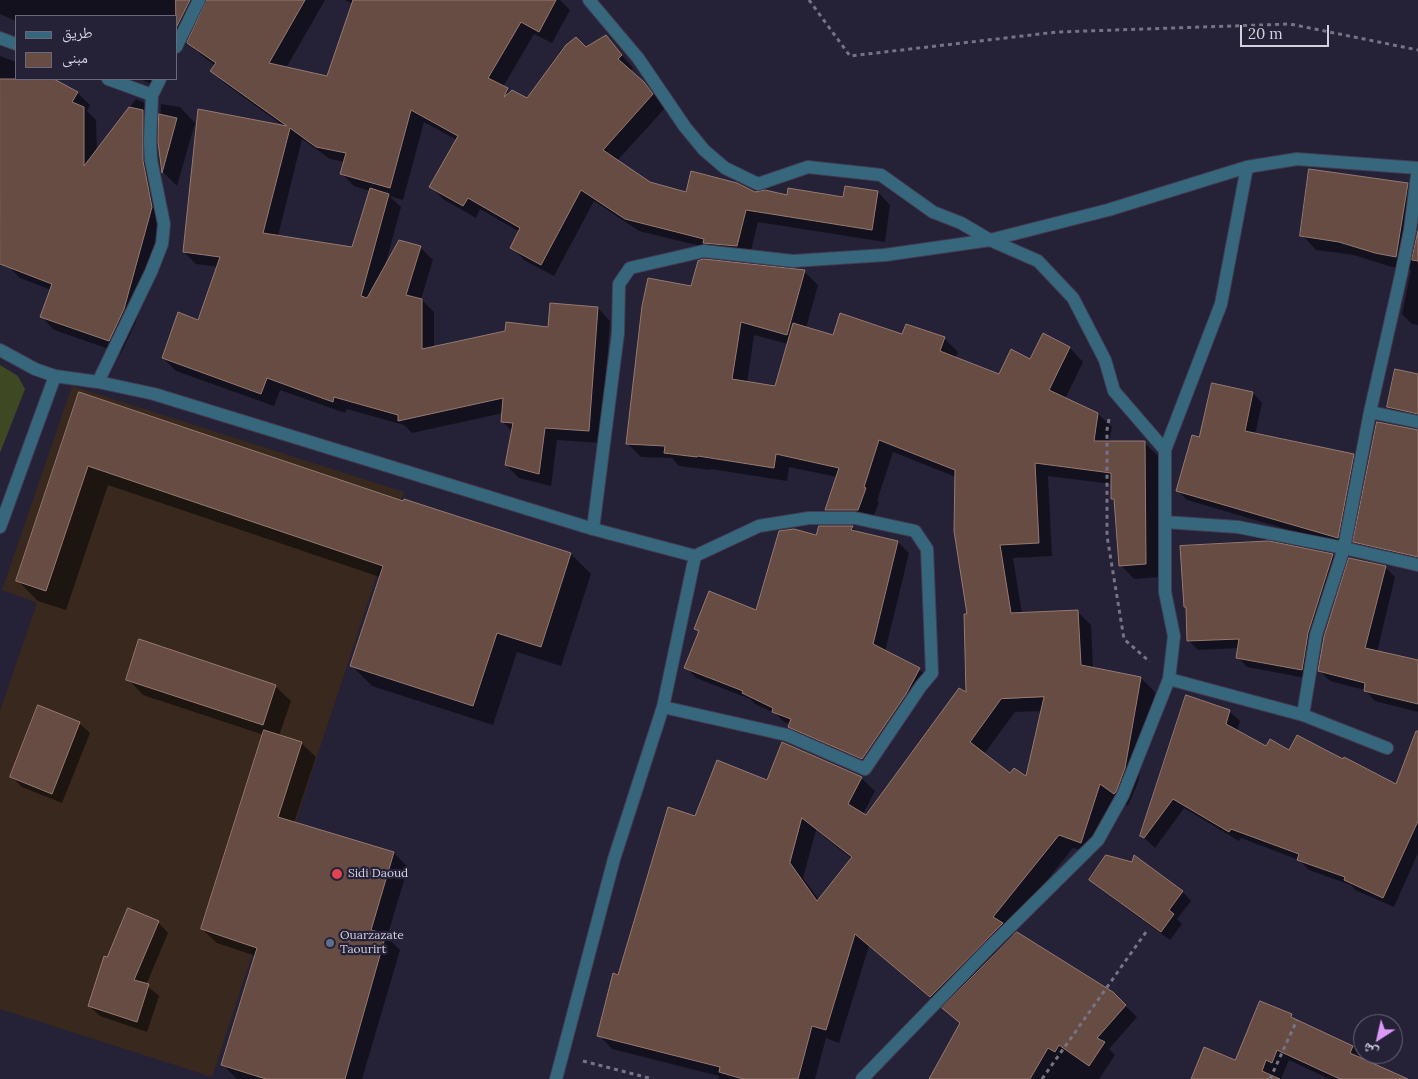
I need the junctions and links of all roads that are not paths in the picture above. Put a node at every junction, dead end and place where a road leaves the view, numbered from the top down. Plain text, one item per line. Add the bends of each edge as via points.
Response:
1 (199, 0) edge
2 (589, 0) edge
3 (0, 38) edge
4 (178, 43) edge
5 (15, 44) edge
6 (111, 80) edge
7 (160, 80) edge
8 (152, 95) junction
9 (1247, 167) junction
10 (1418, 168) edge
11 (990, 240) junction
12 (0, 350) edge
13 (56, 376) junction
14 (98, 382) junction
15 (1370, 412) junction
16 (1418, 422) edge
17 (1165, 450) junction
18 (1165, 522) junction
19 (0, 527) edge
20 (593, 529) junction
21 (1344, 548) junction
22 (695, 556) junction
23 (1418, 565) edge
24 (1169, 679) junction
25 (663, 707) junction
26 (1303, 715) junction
27 (1387, 748) dead end
28 (556, 1079) edge
29 (862, 1079) edge

1 - 4 street
2 - 11 street via 638,58 685,127 725,168 758,184 808,168 881,174 933,212
3 - 5 street
6 - 8 street
7 - 8 street
8 - 14 street via 151,160 164,224 162,244 152,272
9 - 10 street via 1297,159
9 - 11 street via 1108,210
9 - 17 street via 1221,304
10 - 15 street via 1408,239
11 - 17 street via 1038,261 1073,298 1105,360 1114,391
11 - 20 street via 884,255 793,261 704,251 630,268 619,284 618,333
12 - 13 street
13 - 14 street
13 - 19 street
14 - 20 street via 154,394
15 - 16 street
15 - 21 street
17 - 18 street
18 - 21 street via 1238,527
18 - 24 street via 1165,592 1174,636
20 - 22 street
21 - 23 street
21 - 26 street via 1316,635
22 - 25 street
22 - 25 street via 759,526 809,518 855,518 915,531 927,549 932,673 865,769 787,735
24 - 26 street
24 - 29 street via 1123,795 1098,840
25 - 28 street via 614,859
26 - 27 street

